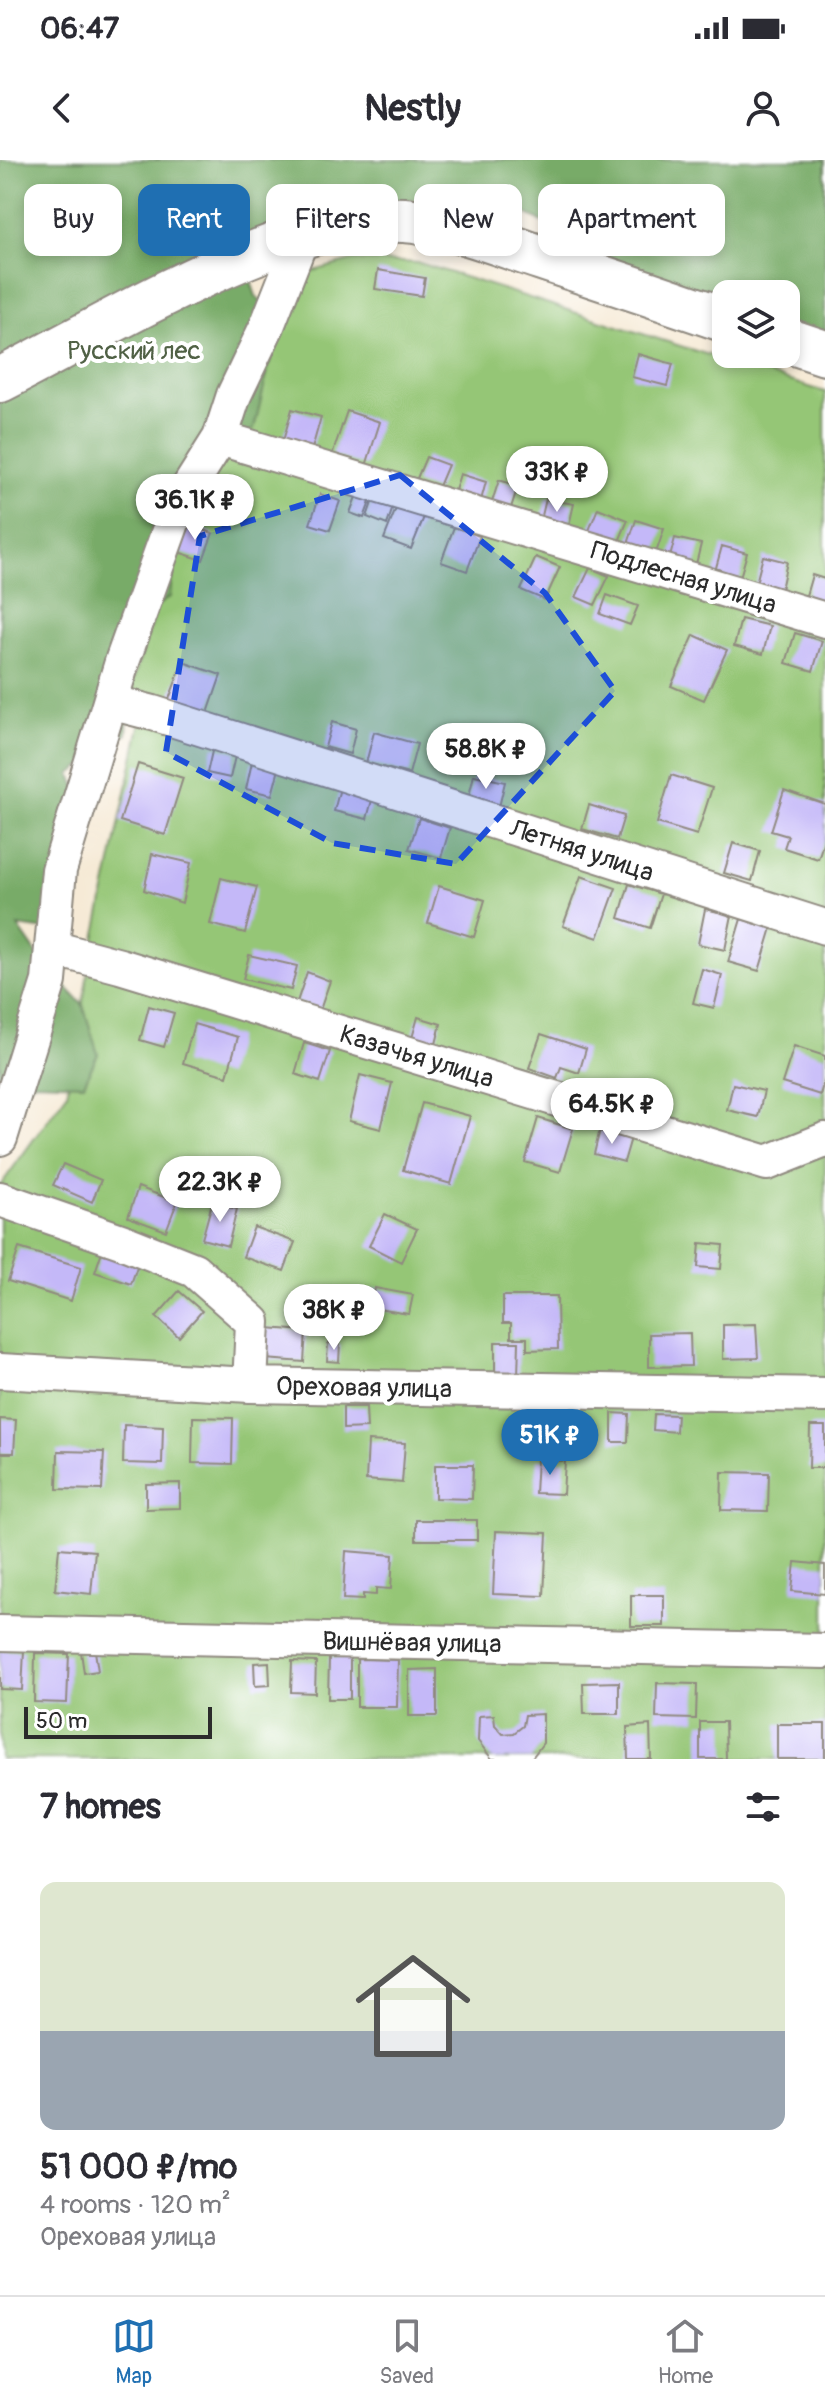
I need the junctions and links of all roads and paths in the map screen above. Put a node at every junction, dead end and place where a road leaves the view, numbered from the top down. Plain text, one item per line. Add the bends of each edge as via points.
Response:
1 (398, 221) edge
2 (266, 249) edge
3 (295, 256) edge
4 (712, 315) edge
5 (800, 345) edge
6 (825, 353) edge
7 (0, 380) edge
8 (220, 438) junction
9 (825, 620) edge
10 (110, 702) junction
11 (825, 927) edge
12 (52, 948) junction
13 (0, 1138) edge
14 (825, 1140) edge
15 (0, 1199) edge
16 (0, 1371) edge
17 (250, 1385) junction
18 (825, 1395) edge
19 (0, 1633) edge
20 (825, 1651) edge

1 - 4 main road via 465,232
2 - 7 main road via 164,295
3 - 8 street
5 - 6 main road
8 - 9 street, Подлесная улица
8 - 10 street via 179,503
10 - 11 street, Летняя улица
10 - 12 street via 59,870
12 - 13 street via 49,981
12 - 14 street, Казачья улица via 767,1163
15 - 17 street via 194,1270 253,1322
16 - 17 street, Ореховая улица
17 - 18 street, Ореховая улица
19 - 20 street, Вишнёвая улица

